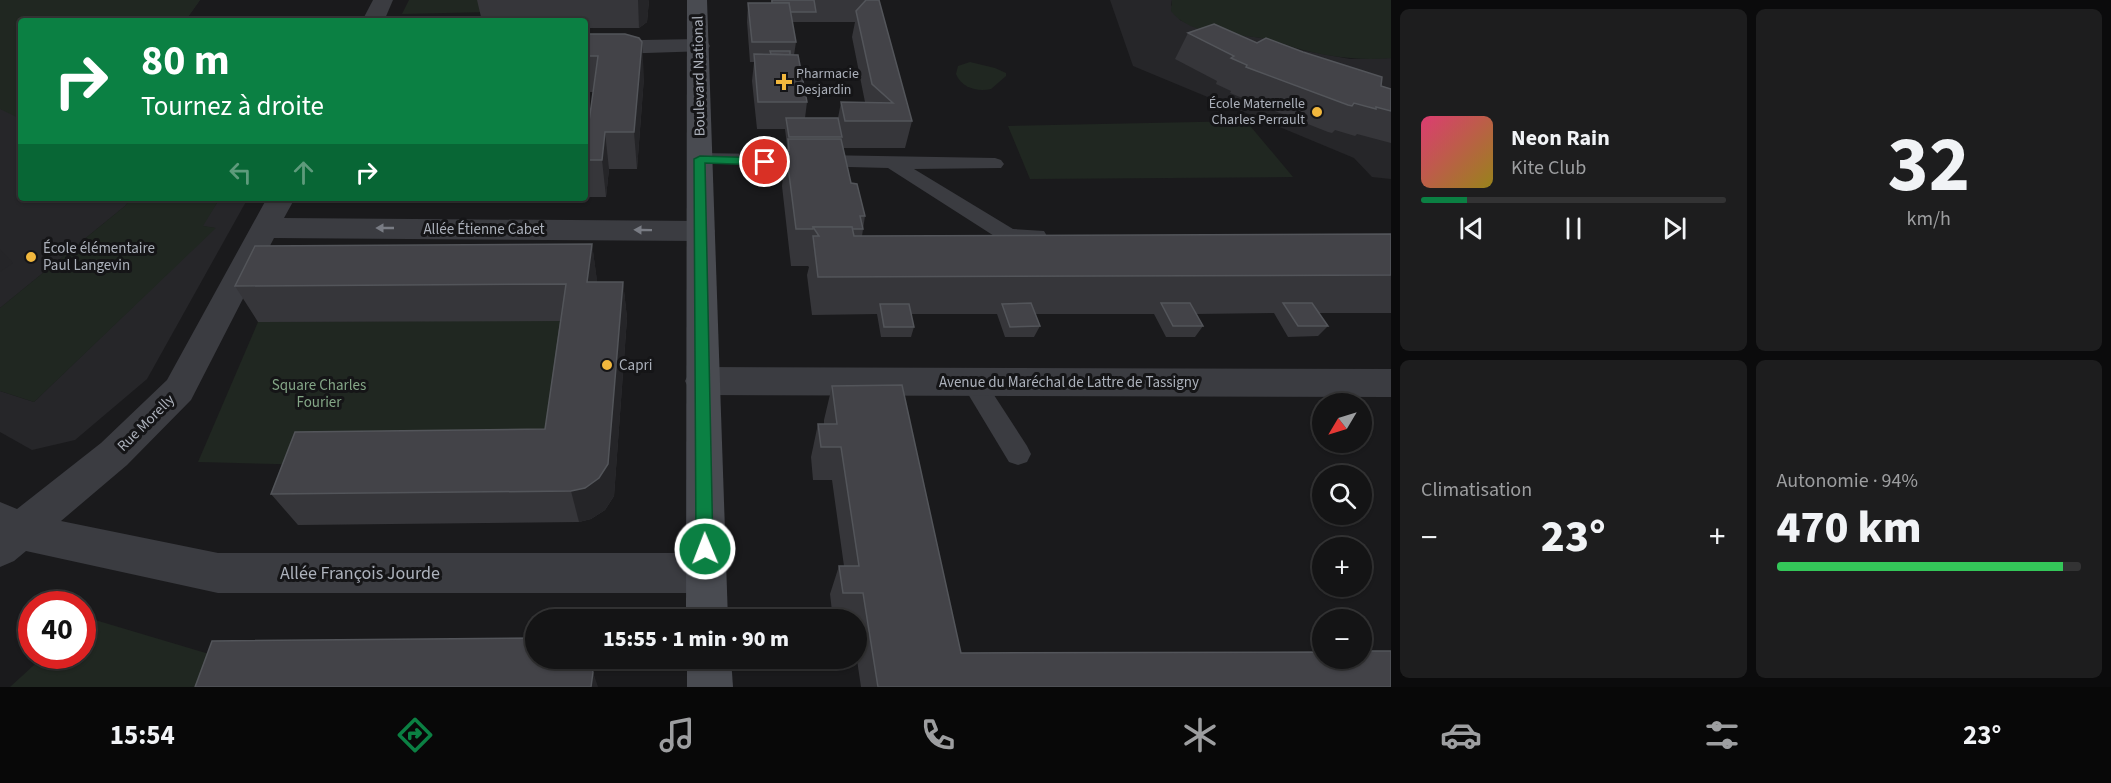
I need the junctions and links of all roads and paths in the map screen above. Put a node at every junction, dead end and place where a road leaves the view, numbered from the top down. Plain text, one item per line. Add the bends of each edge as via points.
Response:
1 (383, 0) edge
2 (697, 0) edge
3 (374, 18) edge
4 (699, 46) junction
5 (588, 48) edge
6 (700, 159) junction
7 (892, 163) junction
8 (995, 164) dead end
9 (274, 213) edge
10 (701, 231) junction
11 (1053, 236) edge
12 (702, 381) junction
13 (973, 382) junction
14 (1391, 383) edge
15 (1018, 454) dead end
16 (6, 533) edge
17 (705, 573) junction
18 (707, 609) edge
19 (710, 669) edge
20 (711, 687) edge

1 - 3 street
2 - 4 street, Boulevard National
4 - 5 street
4 - 6 street, Boulevard National
6 - 7 lane
6 - 10 street, Boulevard National
7 - 8 lane
7 - 11 lane via 1009,236
10 -> 9 street, Allée Étienne Cabet
9 - 16 street, Rue Morelly via 179,390 114,454
10 - 12 street, Boulevard National
12 - 13 street, Avenue du Maréchal de Lattre de Tassigny
12 - 17 street, Boulevard National
13 - 14 street, Avenue du Maréchal de Lattre de Tassigny
13 - 15 lane
16 - 17 street, Allée François Jourde via 218,573
17 - 18 street, Boulevard National
19 - 20 street

